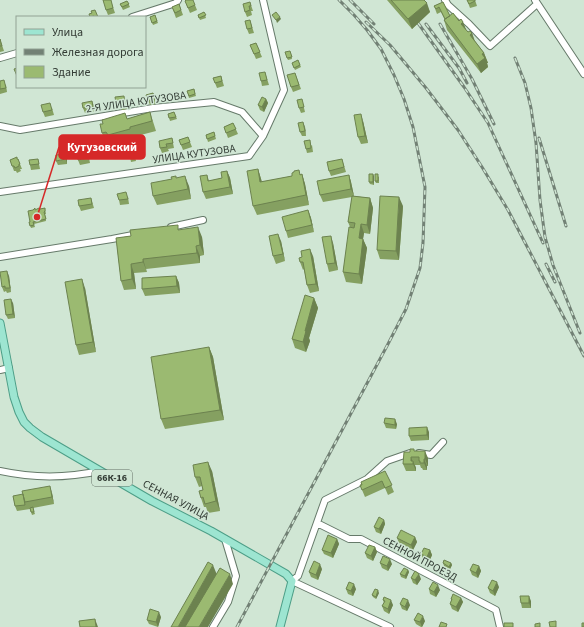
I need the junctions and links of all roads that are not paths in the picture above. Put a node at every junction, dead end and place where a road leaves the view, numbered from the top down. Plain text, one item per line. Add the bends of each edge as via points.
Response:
1 (178, 0) edge
2 (263, 0) edge
3 (445, 0) edge
4 (536, 2) edge
5 (135, 16) edge
6 (16, 53) edge
7 (0, 58) edge
8 (584, 74) edge
9 (0, 126) edge
10 (263, 136) junction
11 (0, 192) edge
12 (202, 220) dead end
13 (165, 228) edge
14 (142, 233) edge
15 (0, 257) edge
16 (0, 322) edge
17 (8, 368) junction
18 (0, 370) edge
19 (442, 442) dead end
20 (0, 471) edge
21 (100, 471) junction
22 (317, 522) junction
23 (225, 539) junction
24 (292, 581) junction
25 (387, 626) edge
26 (213, 627) edge
27 (280, 627) edge
28 (500, 627) edge

1 - 5 street via 176,3
2 - 10 street, УЛИЦА КУТУЗОВА via 284,90
3 - 4 street via 490,46
4 - 8 street
6 - 7 street
9 - 10 street, 2-Я УЛИЦА КУТУЗОВА via 20,130 153,108 214,102 242,112
10 - 11 street, УЛИЦА КУТУЗОВА via 249,156
12 - 13 street
14 - 15 street
16 - 17 main road, СЕННАЯ УЛИЦА / 66К-16
17 - 18 street
17 - 21 main road, СЕННАЯ УЛИЦА / 66К-16 via 14,397 24,422 42,437
19 - 22 street via 431,456 413,452 387,462 367,479 325,500
20 - 21 street via 16,475 56,476
21 - 23 main road, СЕННАЯ УЛИЦА / 66К-16
22 - 24 street via 298,576
22 - 28 street, СЕННОЙ ПРОЕЗД via 349,539 362,540 496,610
23 - 24 main road, СЕННАЯ УЛИЦА / 66К-16 via 286,574
23 - 26 street via 236,576 228,602
24 - 25 street, СЕННАЯ УЛИЦА
24 - 27 main road

